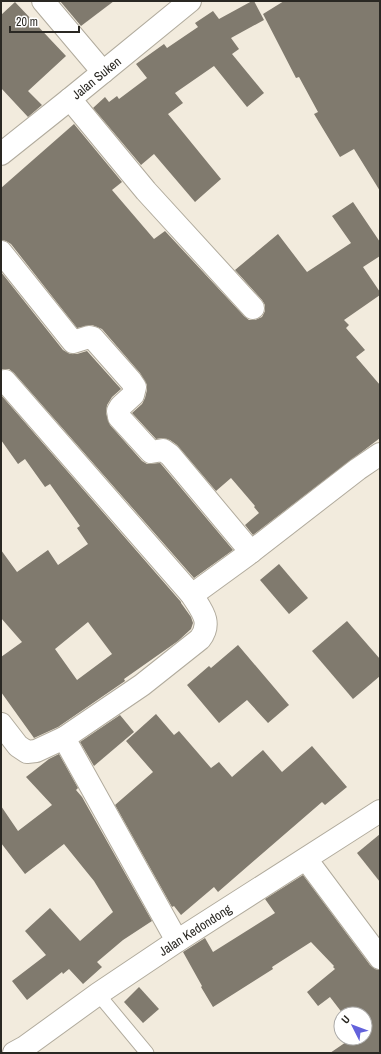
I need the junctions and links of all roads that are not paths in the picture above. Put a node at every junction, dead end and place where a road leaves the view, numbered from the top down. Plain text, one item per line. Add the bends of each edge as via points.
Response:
1 (43, 1) edge
2 (190, 1) edge
3 (103, 72) junction
4 (70, 99) junction
5 (1, 154) edge
6 (1, 252) edge
7 (253, 308) dead end
8 (5, 381) dead end
9 (380, 454) edge
10 (250, 552) junction
11 (192, 595) junction
12 (1, 724) edge
13 (64, 738) junction
14 (380, 812) edge
15 (306, 859) junction
16 (177, 941) junction
17 (380, 958) edge
18 (98, 994) junction
19 (1, 1050) edge
20 (20, 1050) edge
21 (2, 1053) edge
22 (147, 1053) edge

1 - 3 street
2 - 3 street, Jalan Suken
3 - 4 street, Jalan Suken
4 - 5 street, Jalan Suken
4 - 7 street via 146,192
6 - 10 street via 73,342 93,338 131,381 135,387 133,395 121,406 118,411 119,417 151,452 162,450 170,455
8 - 11 street
9 - 10 street
10 - 11 street
11 - 13 street via 206,620 207,626 200,639 142,685
12 - 13 street via 18,746 27,752 36,751
13 - 16 street
14 - 15 street, Jalan Kedondong
15 - 16 street, Jalan Kedondong
15 - 17 street
16 - 18 street, Jalan Kedondong
18 - 20 street, Jalan Kedondong
18 - 22 lane
19 - 21 street

